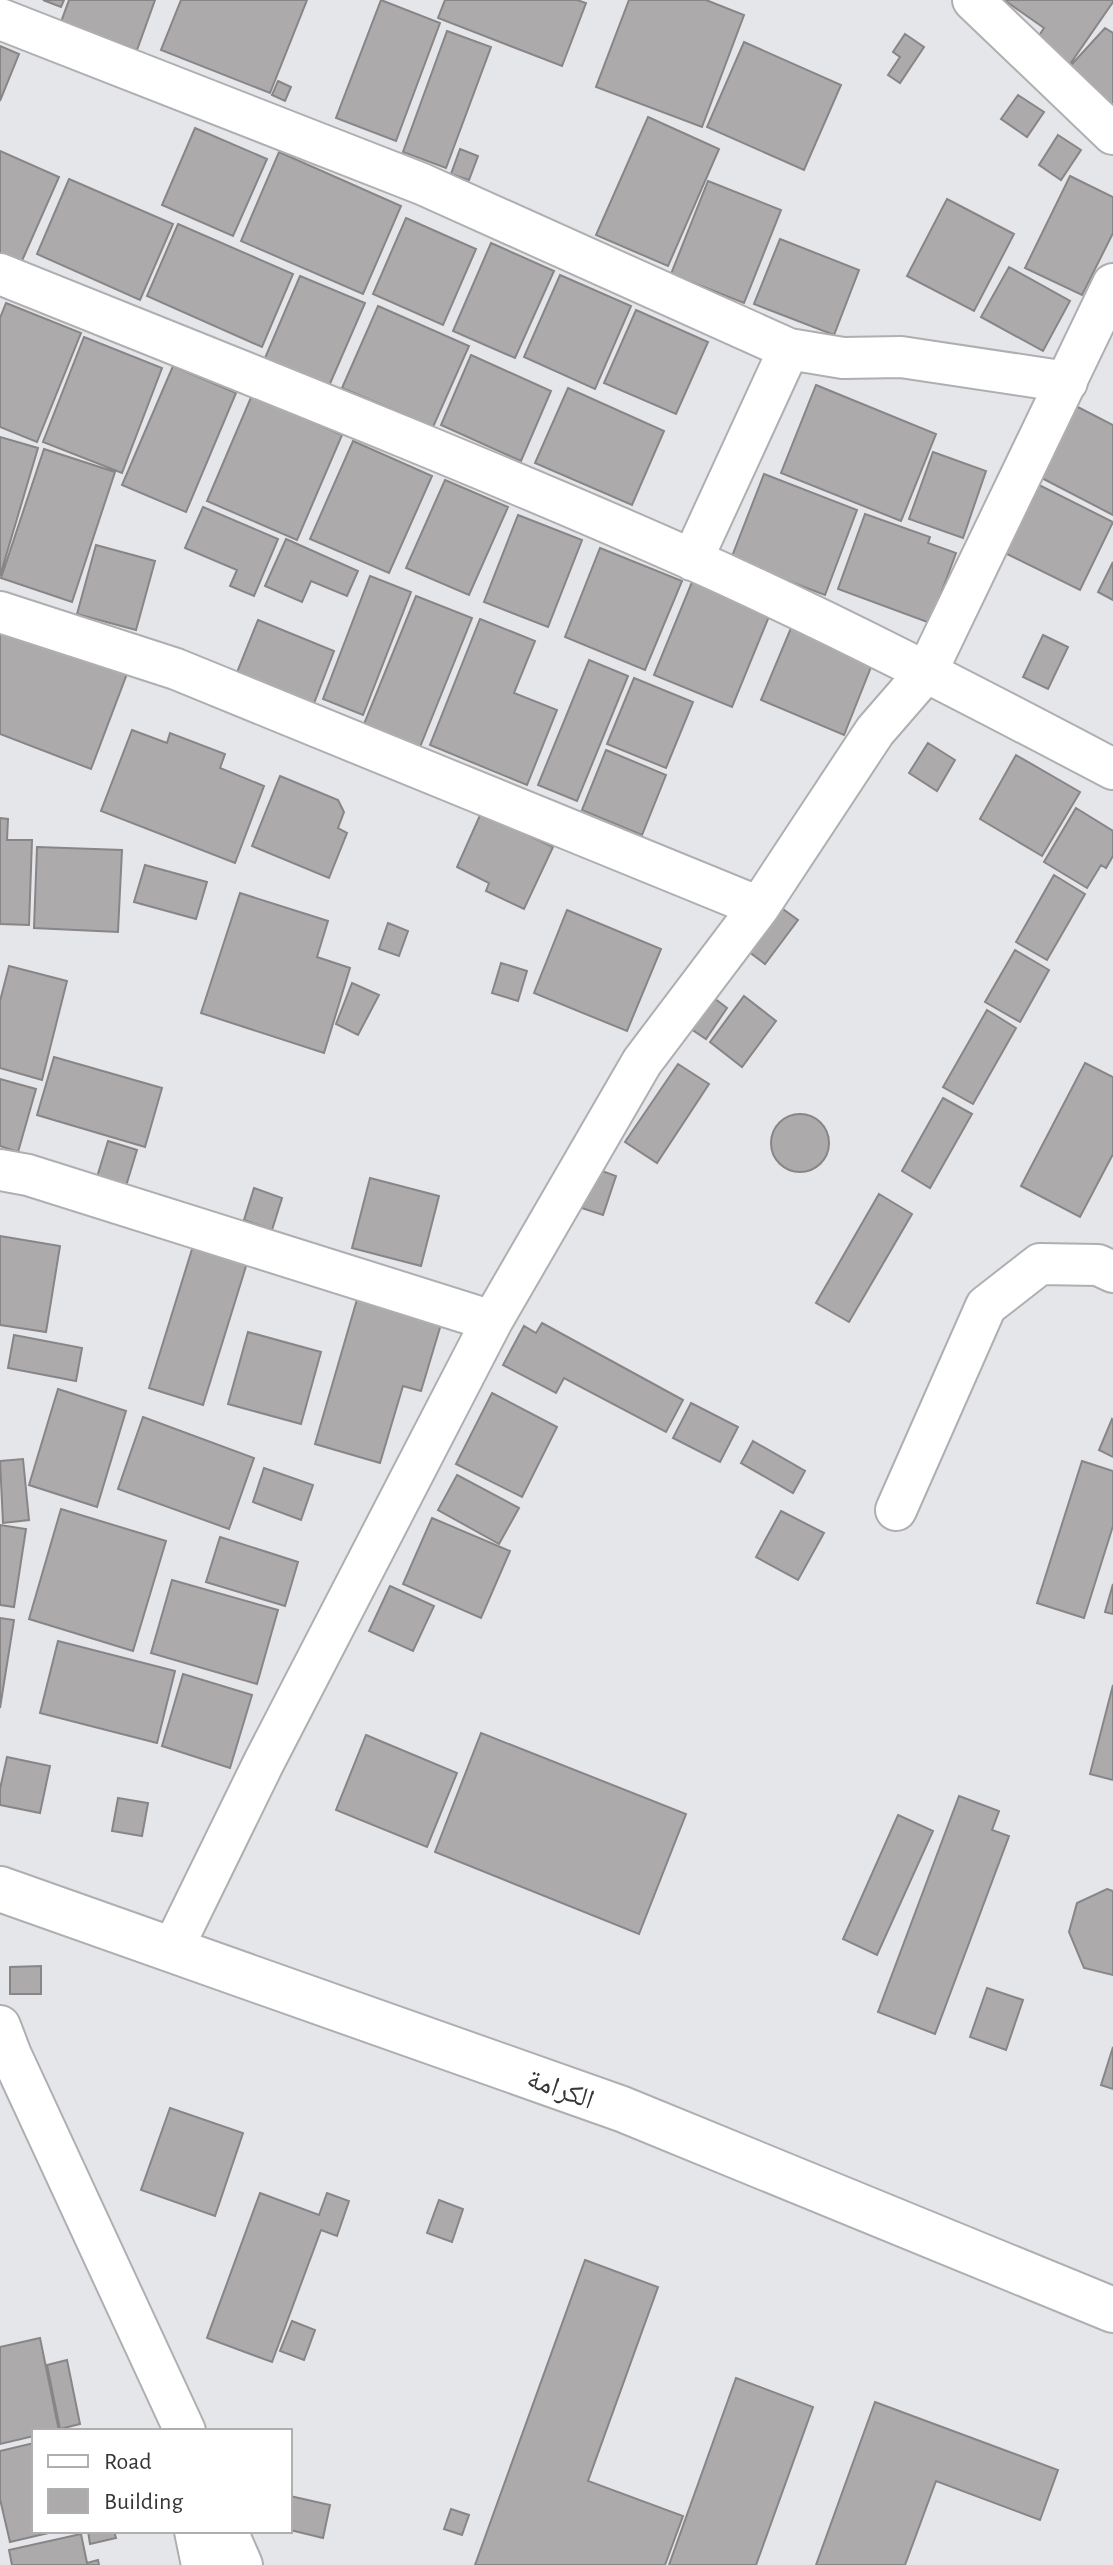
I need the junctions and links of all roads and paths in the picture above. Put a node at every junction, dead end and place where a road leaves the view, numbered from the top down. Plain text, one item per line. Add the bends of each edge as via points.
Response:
1 (973, 0) edge
2 (0, 19) edge
3 (1113, 134) edge
4 (0, 274) edge
5 (1113, 284) edge
6 (789, 349) junction
7 (1067, 382) junction
8 (692, 560) junction
9 (0, 612) edge
10 (927, 671) junction
11 (1111, 763) edge
12 (759, 907) junction
13 (0, 1170) edge
14 (1113, 1272) edge
15 (492, 1321) junction
16 (896, 1510) dead end
17 (0, 1889) edge
18 (172, 1950) junction
19 (4, 2051) edge
20 (1113, 2310) edge
21 (163, 2379) junction
22 (174, 2429) edge
23 (184, 2429) edge
24 (195, 2533) edge
25 (228, 2533) edge
26 (202, 2565) edge
27 (242, 2565) edge

1 - 3 street
2 - 6 street via 422,184
4 - 8 street via 357,417
5 - 7 street
6 - 7 street via 843,358 901,357
6 - 8 street
7 - 10 street
8 - 10 street
9 - 12 street via 176,669
10 - 11 street
10 - 12 street via 875,731
12 - 15 street via 642,1062
13 - 15 street
14 - 16 street via 1098,1265 1040,1264 986,1306
15 - 18 street
17 - 18 main road, الكرامة
18 - 20 main road, الكرامة via 622,2109
19 - 21 street
21 - 22 street
21 - 23 street
24 - 26 street
25 - 27 street

